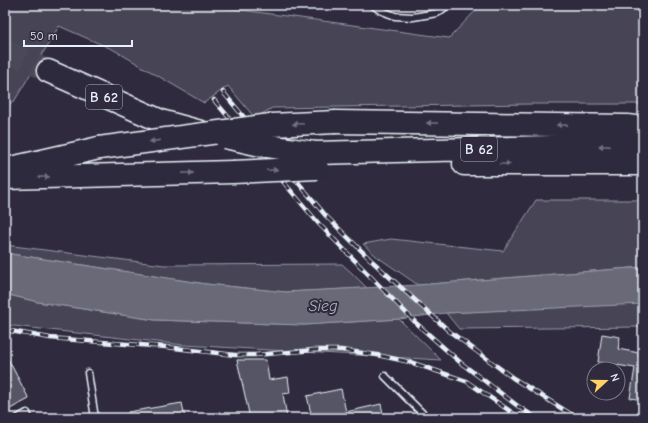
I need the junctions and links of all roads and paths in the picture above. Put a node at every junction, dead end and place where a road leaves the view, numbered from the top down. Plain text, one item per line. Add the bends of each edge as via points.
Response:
1 (373, 5) edge
2 (448, 5) edge
3 (48, 71) tunnel mouth
4 (643, 128) edge
5 (643, 147) edge
6 (316, 160) junction
7 (643, 164) edge
8 (5, 170) edge
9 (5, 178) edge
10 (88, 373) dead end
11 (384, 376) dead end
12 (18, 418) edge
13 (29, 418) edge
14 (95, 418) edge
15 (427, 418) edge

1 - 2 lane via 395,16 413,17 437,13
3 - 6 highway, B 62, bridge via 161,121
4 -> 8 highway, B 62, bridge via 336,122 271,126 99,148
5 -> 6 highway, B 62 via 589,146
6 -> 7 highway, B 62 via 466,164
9 -> 6 highway, bridge via 233,172
10 - 14 lane
11 - 15 lane
12 - 13 lane via 27,413

